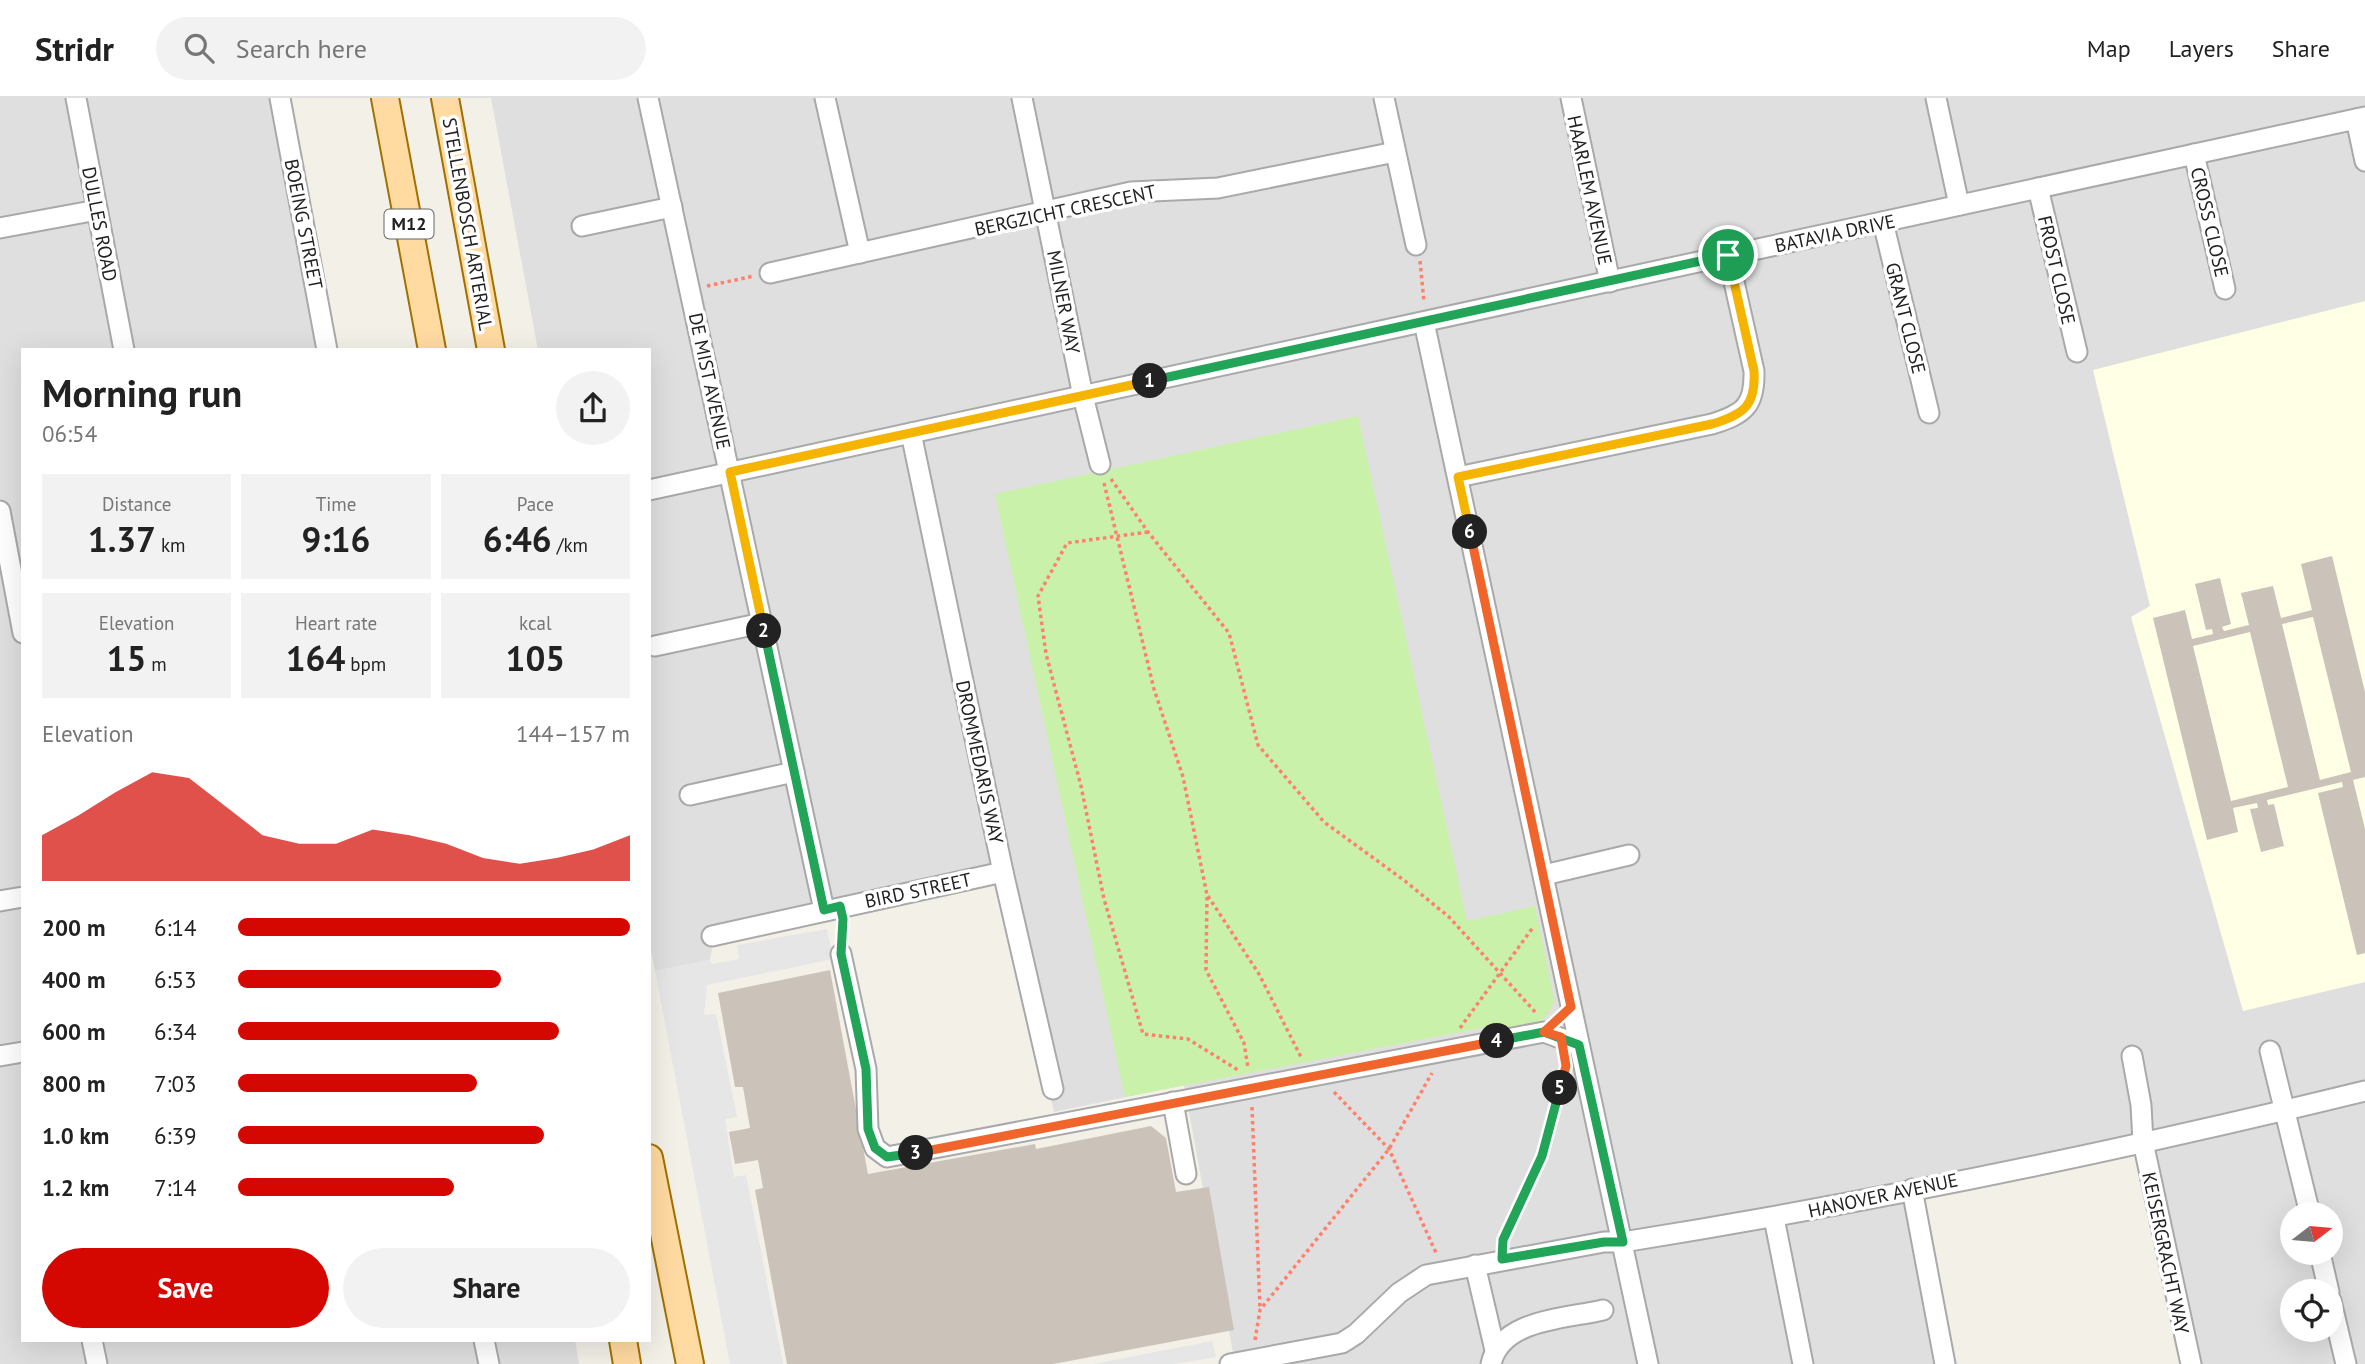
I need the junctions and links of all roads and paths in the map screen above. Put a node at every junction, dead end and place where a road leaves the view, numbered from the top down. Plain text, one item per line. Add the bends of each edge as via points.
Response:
1 (76, 98) edge
2 (280, 98) edge
3 (385, 98) edge
4 (445, 98) edge
5 (648, 98) edge
6 (825, 98) edge
7 (1022, 98) edge
8 (1384, 98) edge
9 (1571, 98) edge
10 (1936, 98) edge
11 (2360, 118) edge
12 (1395, 152) junction
13 (2194, 154) junction
14 (2365, 161) edge
15 (2038, 188) junction
16 (1959, 205) junction
17 (672, 207) junction
18 (97, 210) junction
19 (1046, 212) junction
20 (1883, 222) junction
21 (582, 226) dead end
22 (0, 228) edge
23 (1416, 245) joint
24 (860, 253) junction
25 (1728, 255) junction
26 (770, 273) joint
27 (1610, 282) junction
28 (690, 289) junction
29 (2225, 289) dead end
30 (1424, 322) junction
31 (124, 348) edge
32 (327, 348) edge
33 (432, 348) edge
34 (491, 348) edge
35 (2077, 352) dead end
36 (1083, 396) junction
37 (1929, 413) dead end
38 (911, 433) junction
39 (1100, 464) junction
40 (730, 472) junction
41 (1458, 477) junction
42 (651, 490) edge
43 (0, 512) edge
44 (1148, 532) junction
45 (1115, 538) junction
46 (20, 604) edge
47 (762, 623) junction
48 (655, 646) dead end
49 (794, 772) junction
50 (690, 795) dead end
51 (1629, 855) dead end
52 (1003, 872) junction
53 (1544, 875) junction
54 (21, 897) edge
55 (0, 901) edge
56 (824, 910) junction
57 (1553, 917) junction
58 (712, 936) dead end
59 (841, 954) dead end
60 (1502, 974) junction
61 (1571, 1007) junction
62 (1561, 1038) junction
63 (1442, 1051) junction
64 (2270, 1051) dead end
65 (21, 1052) edge
66 (0, 1056) edge
67 (2132, 1056) dead end
68 (1251, 1087) junction
69 (1053, 1089) dead end
70 (2365, 1091) edge
71 (1173, 1102) junction
72 (2286, 1111) junction
73 (2143, 1142) junction
74 (651, 1168) edge
75 (1186, 1174) dead end
76 (1912, 1189) junction
77 (2308, 1202) edge
78 (1774, 1218) junction
79 (1623, 1242) junction
80 (1502, 1259) junction
81 (1475, 1265) junction
82 (1260, 1310) junction
83 (1603, 1310) dead end
84 (94, 1342) edge
85 (484, 1342) edge
86 (622, 1342) edge
87 (2341, 1342) edge
88 (1493, 1357) edge
89 (1252, 1360) junction
90 (97, 1364) edge
91 (489, 1364) edge
92 (627, 1364) edge
93 (690, 1364) edge
94 (1230, 1364) edge
95 (1648, 1364) edge
96 (1803, 1364) edge
97 (1945, 1364) edge
98 (2191, 1364) edge
99 (2346, 1364) edge

1 - 18 street, DULLES ROAD
2 - 32 street, BOEING STREET
3 - 33 main road, M12
4 - 34 main road, STELLENBOSCH ARTERIAL
5 - 17 street, DE MIST AVENUE
6 - 24 street
7 - 19 street, MILNER WAY
8 - 12 street
9 - 27 street, HAARLEM AVENUE
10 - 16 street
11 - 13 street, BATAVIA DRIVE
11 - 14 street
12 - 19 street, BERGZICHT CRESCENT via 1218,188 1152,189
12 - 23 street
13 - 15 street, BATAVIA DRIVE
13 - 29 street, CROSS CLOSE
15 - 16 street, BATAVIA DRIVE
15 - 35 street, FROST CLOSE
16 - 20 street, BATAVIA DRIVE
17 - 21 street
17 - 28 street, DE MIST AVENUE
18 - 22 street
18 - 31 street, DULLES ROAD
19 - 24 street, BERGZICHT CRESCENT
19 - 36 street, MILNER WAY
20 - 25 street, BATAVIA DRIVE
20 - 37 street, GRANT CLOSE
23 - 30 path via 1423,277
24 - 26 street, BERGZICHT CRESCENT
25 - 27 street, BATAVIA DRIVE
25 - 41 street via 1755,390 1748,405 1734,417
26 - 28 path
27 - 30 street, BATAVIA DRIVE
28 - 40 street, DE MIST AVENUE
30 - 36 street, BATAVIA DRIVE
30 - 41 street
36 - 38 street, BATAVIA DRIVE
36 - 39 street, MILNER WAY
38 - 40 street, BATAVIA DRIVE
38 - 52 street, DROMMEDARIS WAY
39 - 44 path
39 - 45 path
40 - 42 street, BATAVIA DRIVE
40 - 47 street, DE MIST AVENUE
41 - 53 street
43 - 46 street
44 - 45 path
44 - 60 path via 1229,633 1258,745 1324,822 1449,917
45 - 68 path via 1154,689 1183,777 1207,895 1206,970 1244,1043
45 - 68 path via 1067,543 1038,596 1046,654 1081,786 1104,899 1143,1034 1188,1039 1236,1068
47 - 48 street
47 - 49 street, DE MIST AVENUE
49 - 50 street
49 - 56 street, DE MIST AVENUE
51 - 53 street
52 - 56 street, BIRD STREET
52 - 69 street, DROMMEDARIS WAY
53 - 57 street
54 - 55 street
56 - 58 street, BIRD STREET
57 - 60 path via 1538,920
57 - 61 street
59 - 71 street via 866,1069 868,1129 875,1148 887,1157
60 - 62 path
60 - 63 path
61 - 62 street
61 - 62 street
62 - 63 street
62 - 79 street
62 - 80 path via 1566,1066 1542,1156 1503,1240
63 - 68 street
63 - 82 path via 1389,1149
64 - 72 street
65 - 66 street
67 - 73 street
68 - 71 street
68 - 82 path
70 - 72 street, HANOVER AVENUE
71 - 75 street
72 - 73 street, HANOVER AVENUE
72 - 77 street
73 - 76 street, HANOVER AVENUE
73 - 98 street, KEISERGRACHT WAY
74 - 93 main road
76 - 78 street, HANOVER AVENUE
76 - 97 street
78 - 79 street, HANOVER AVENUE
78 - 96 street
79 - 80 street, HANOVER AVENUE
79 - 95 street
80 - 81 street, HANOVER AVENUE
81 - 88 street
81 - 89 street, HANOVER AVENUE via 1426,1275 1414,1282 1342,1343
82 - 89 path
83 - 88 street via 1517,1330 1502,1340
84 - 90 street
85 - 91 street
86 - 92 main road
87 - 99 street
89 - 94 street, HANOVER AVENUE

